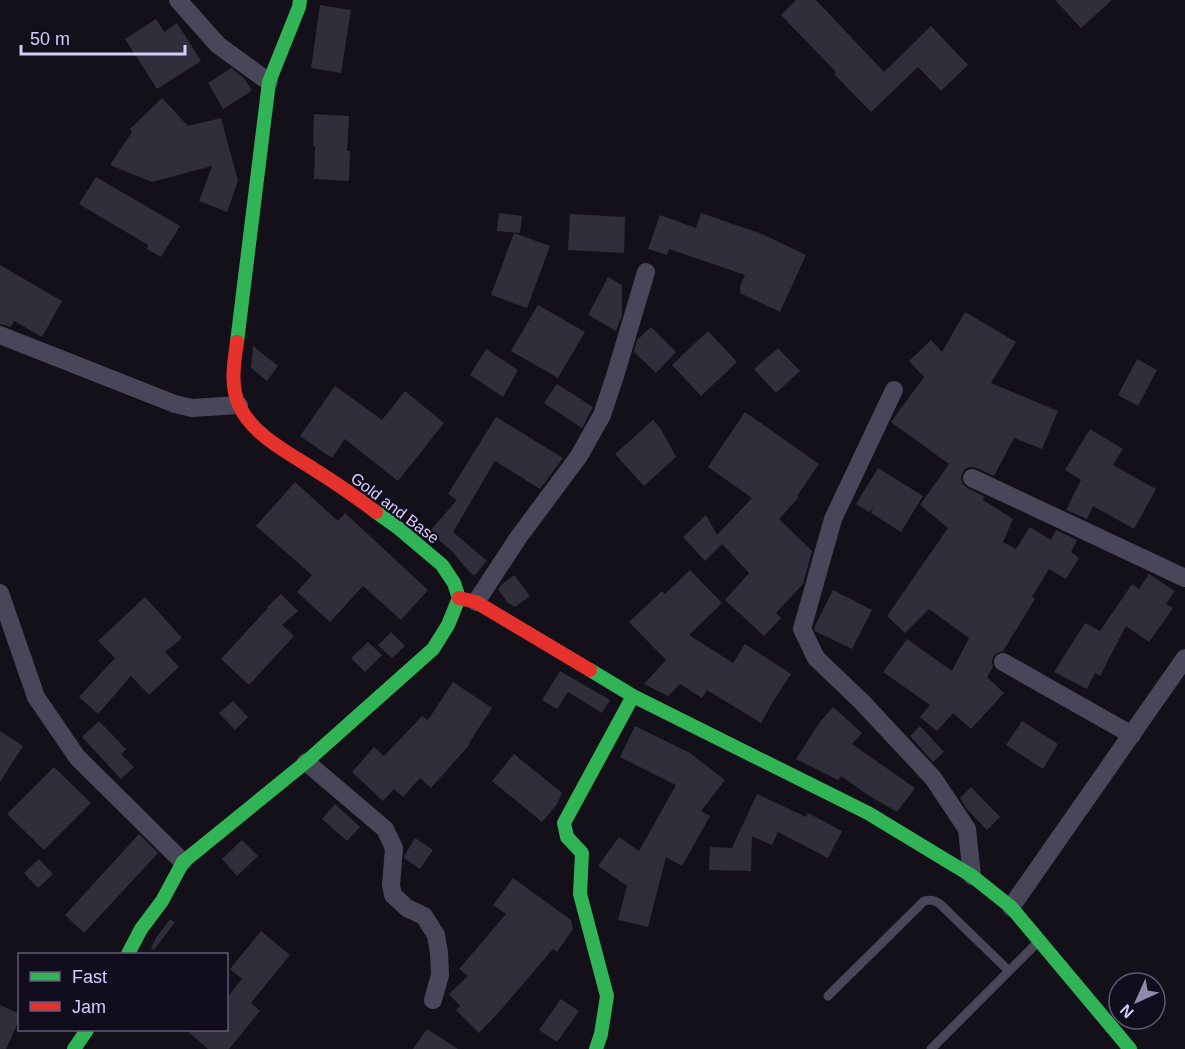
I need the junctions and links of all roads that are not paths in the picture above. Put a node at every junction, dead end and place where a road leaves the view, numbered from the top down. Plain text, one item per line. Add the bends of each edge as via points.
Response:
1 (178, 0) edge
2 (300, 0) edge
3 (269, 82) junction
4 (646, 272) dead end
5 (0, 335) edge
6 (894, 390) dead end
7 (239, 405) junction
8 (972, 478) dead end
9 (1185, 578) edge
10 (0, 593) edge
11 (468, 600) junction
12 (1185, 658) edge
13 (1004, 662) dead end
14 (633, 696) junction
15 (1132, 735) junction
16 (306, 762) junction
17 (183, 862) junction
18 (972, 876) junction
19 (1011, 907) junction
20 (1039, 941) junction
21 (129, 953) edge
22 (1009, 971) junction
23 (828, 996) dead end
24 (433, 1000) dead end
25 (86, 1031) edge
26 (74, 1049) edge
27 (596, 1049) edge
28 (931, 1049) edge
29 (1130, 1049) edge

1 - 3 street via 218,45
2 - 3 main road, Gold and Base
3 - 7 main road, Gold and Base via 233,370
4 - 11 street via 602,415 579,456
5 - 7 street via 175,404 192,408
6 - 18 street via 833,519 802,629 816,658 933,778 967,829
7 - 11 main road, Gold and Base via 261,434 346,490 442,565
8 - 9 street
10 - 17 street via 36,697 77,757
11 - 14 main road
11 - 16 main road via 433,649
12 - 15 street
13 - 15 street
14 - 18 main road via 868,813
14 - 27 main road via 564,823 567,837 582,853 580,894 607,996
15 - 19 street
16 - 17 main road
16 - 24 street via 385,829 394,848 393,895 424,916 436,935 440,975
17 - 21 main road
18 - 19 main road
19 - 20 main road
20 - 22 lane
20 - 29 main road
22 - 23 lane via 940,904 928,900
22 - 28 lane
25 - 26 main road

